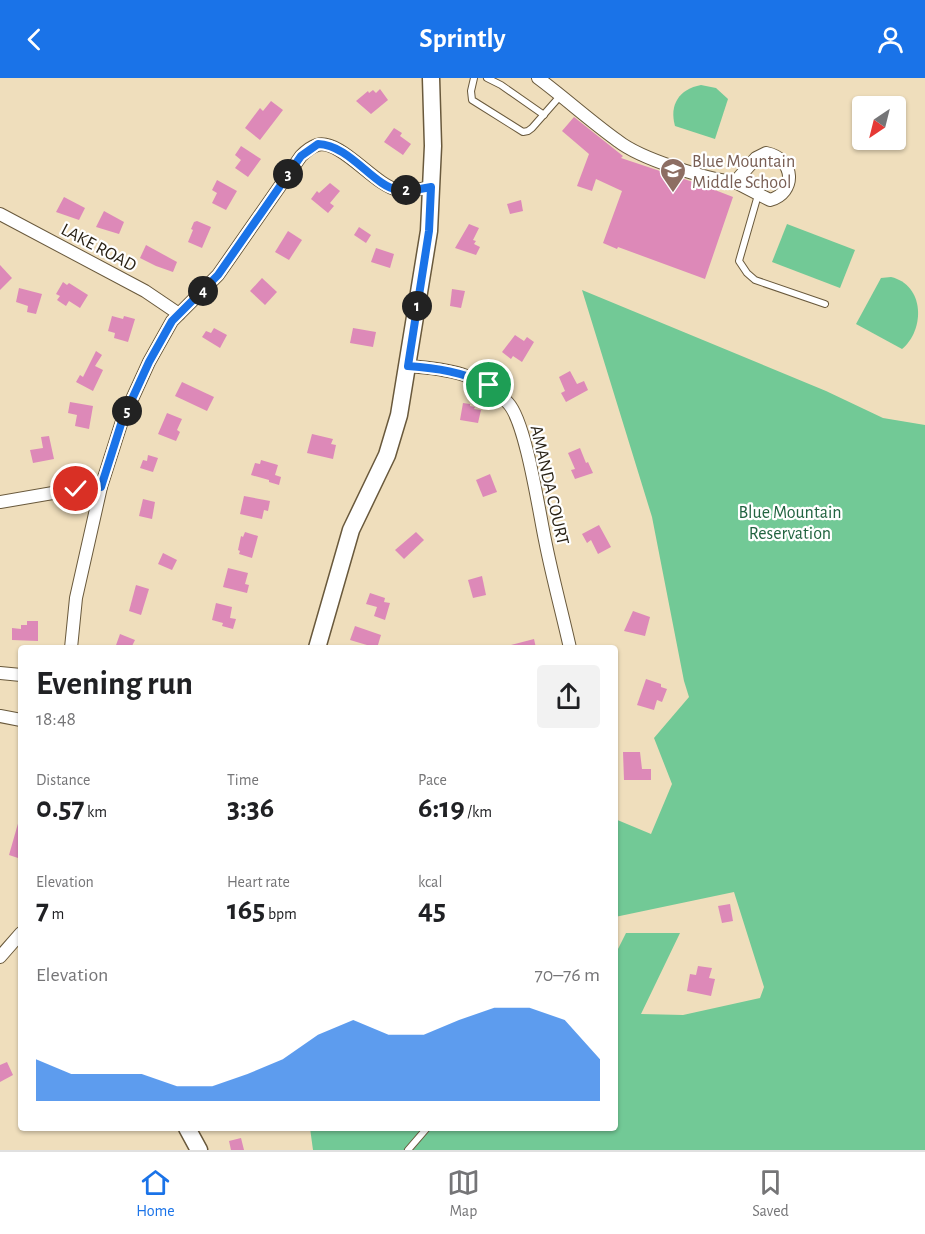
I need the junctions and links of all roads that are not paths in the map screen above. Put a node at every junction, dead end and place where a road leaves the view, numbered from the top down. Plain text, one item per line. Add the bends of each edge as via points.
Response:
1 (430, 78) edge
2 (474, 78) edge
3 (487, 78) edge
4 (538, 78) edge
5 (561, 95) junction
6 (544, 115) junction
7 (735, 182) junction
8 (431, 187) junction
9 (758, 195) junction
10 (0, 214) edge
11 (825, 304) dead end
12 (179, 314) junction
13 (408, 366) junction
14 (101, 487) junction
15 (0, 501) edge
16 (71, 645) edge
17 (317, 645) edge
18 (569, 645) edge
19 (0, 673) edge
20 (18, 675) edge
21 (0, 716) edge
22 (18, 719) edge
23 (18, 936) edge
24 (0, 957) edge
25 (188, 1131) edge
26 (424, 1131) edge
27 (198, 1150) edge
28 (408, 1150) edge

1 - 8 street
2 - 6 lane via 472,100 517,129 528,131
3 - 6 lane
4 - 5 street
5 - 6 lane
5 - 7 street via 635,152 715,180
7 - 9 street
7 - 9 street via 756,158 766,153 775,155 788,167 788,183 777,198 770,200
8 - 12 street via 398,190 338,150 318,144 301,156 218,275
8 - 13 street via 429,231
9 - 11 lane via 739,261 755,280
10 - 12 street, LAKE ROAD via 145,291
12 - 14 street via 149,362 122,421
13 - 17 street via 387,455 351,530
13 - 18 street, AMANDA COURT via 475,378 489,385 511,406 523,434
14 - 15 street
14 - 16 street via 76,598
19 - 20 street
21 - 22 street
23 - 24 street
25 - 27 street
26 - 28 lane

